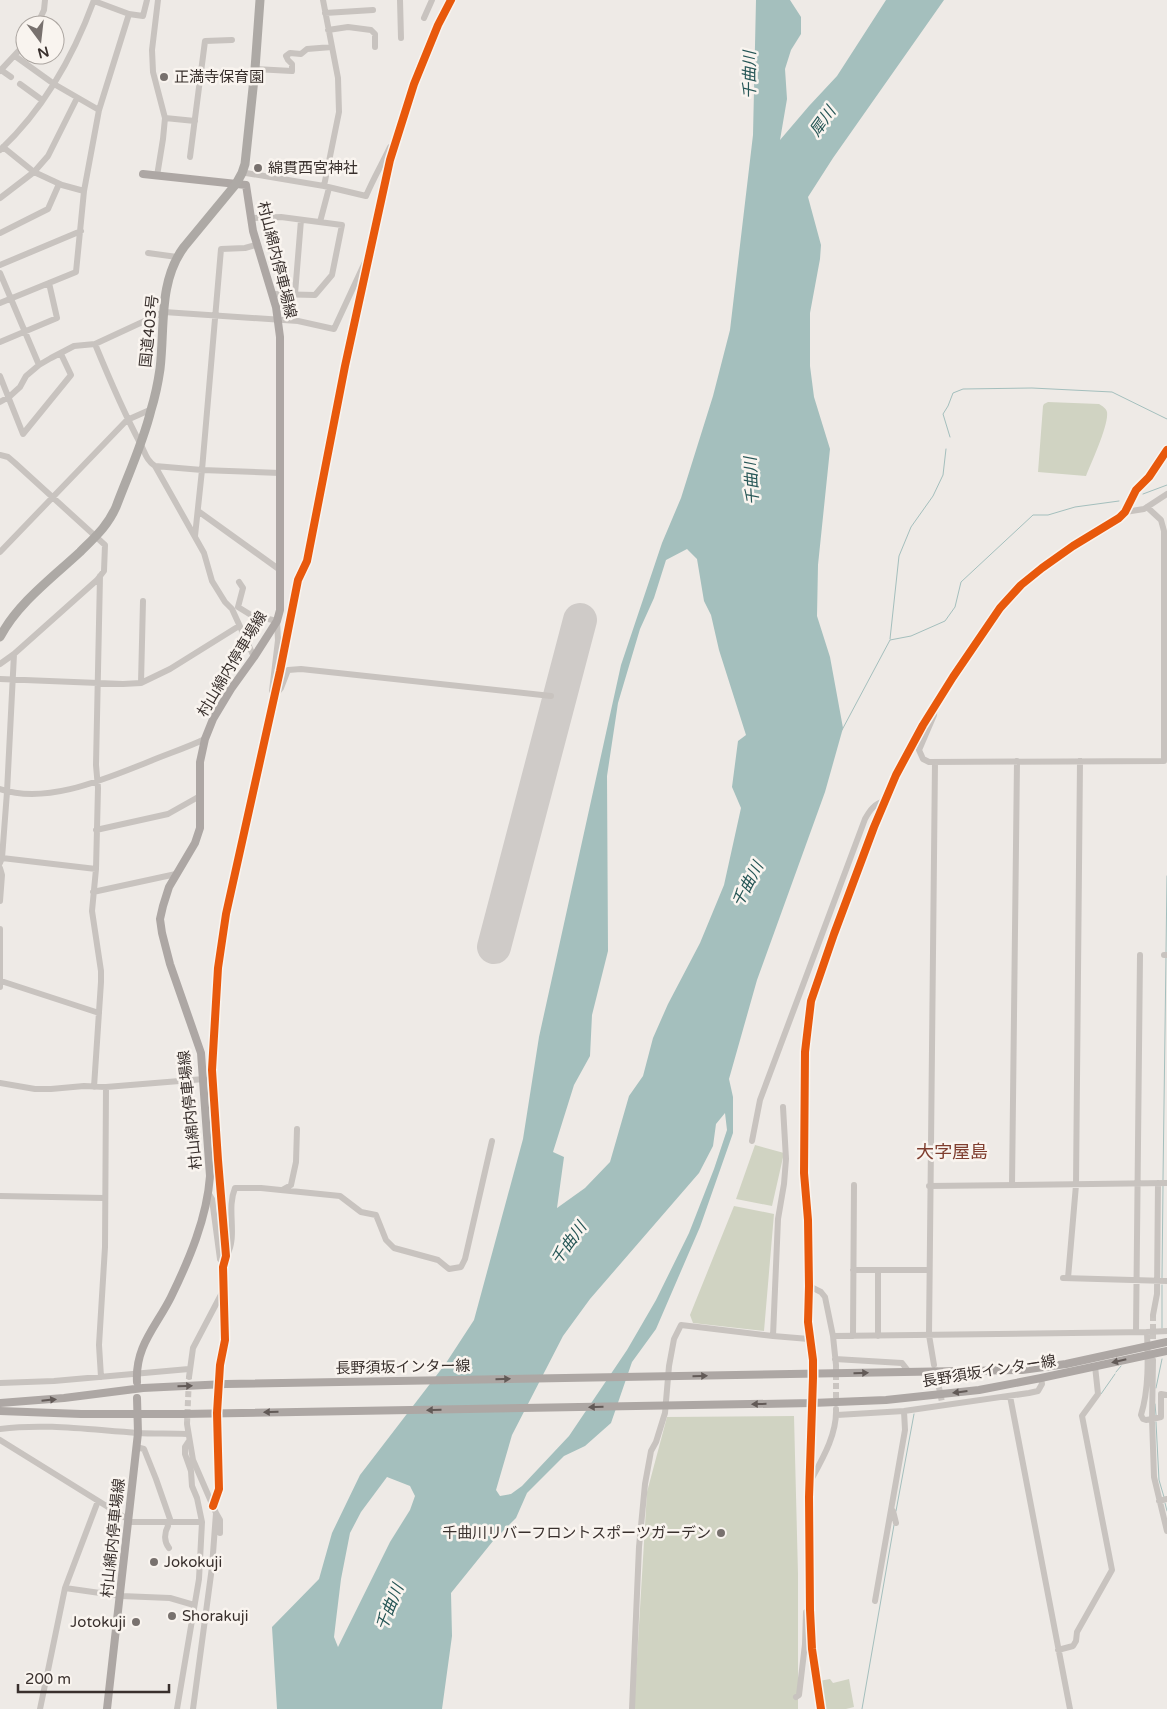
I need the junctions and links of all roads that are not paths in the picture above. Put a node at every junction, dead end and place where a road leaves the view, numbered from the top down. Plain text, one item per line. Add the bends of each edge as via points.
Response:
1 (46, 0) edge
2 (147, 0) edge
3 (158, 0) edge
4 (260, 0) edge
5 (323, 0) edge
6 (400, 0) edge
7 (432, 0) edge
8 (451, 0) edge
9 (94, 1) edge
10 (372, 10) dead end
11 (325, 13) junction
12 (129, 14) junction
13 (42, 15) edge
14 (424, 18) dead end
15 (328, 30) junction
16 (401, 38) dead end
17 (232, 40) dead end
18 (332, 47) junction
19 (375, 47) dead end
20 (14, 56) joint
21 (255, 69) junction
22 (1, 71) edge
23 (201, 73) junction
24 (233, 73) dead end
25 (11, 77) dead end
26 (20, 84) dead end
27 (54, 84) junction
28 (77, 98) junction
29 (42, 100) junction
30 (99, 110) junction
31 (165, 118) junction
32 (195, 122) junction
33 (394, 146) junction
34 (2, 148) edge
35 (190, 157) dead end
36 (246, 169) junction
37 (34, 172) junction
38 (143, 174) dead end
39 (157, 176) junction
40 (59, 184) junction
41 (236, 184) junction
42 (246, 185) junction
43 (326, 187) junction
44 (84, 191) junction
45 (0, 198) edge
46 (251, 218) junction
47 (301, 220) junction
48 (320, 222) junction
49 (81, 231) junction
50 (0, 234) edge
51 (256, 245) junction
52 (370, 248) junction
53 (148, 253) dead end
54 (177, 257) junction
55 (0, 265) edge
56 (0, 273) edge
57 (49, 283) junction
58 (272, 294) junction
59 (295, 294) junction
60 (11, 298) junction
61 (0, 303) edge
62 (164, 312) junction
63 (215, 315) junction
64 (279, 320) junction
65 (25, 331) junction
66 (0, 342) edge
67 (94, 344) junction
68 (61, 354) junction
69 (39, 365) junction
70 (0, 376) edge
71 (9, 397) junction
72 (0, 402) edge
73 (152, 409) junction
74 (127, 420) junction
75 (140, 443) junction
76 (1167, 450) edge
77 (0, 456) edge
78 (155, 466) junction
79 (202, 470) junction
80 (280, 473) junction
81 (1167, 494) edge
82 (52, 496) junction
83 (1147, 507) junction
84 (198, 511) junction
85 (1125, 512) junction
86 (96, 536) junction
87 (194, 536) junction
88 (0, 552) edge
89 (280, 570) junction
90 (100, 576) junction
91 (239, 582) dead end
92 (142, 601) dead end
93 (277, 621) junction
94 (239, 626) junction
95 (0, 637) edge
96 (14, 654) junction
97 (254, 657) junction
98 (0, 664) edge
99 (0, 679) edge
100 (12, 680) junction
101 (141, 682) junction
102 (98, 683) junction
103 (550, 696) dead end
104 (274, 697) junction
105 (935, 704) junction
106 (205, 739) junction
107 (1017, 761) junction
108 (1080, 761) junction
109 (935, 762) junction
110 (97, 780) junction
111 (0, 789) edge
112 (7, 792) junction
113 (200, 796) junction
114 (885, 801) junction
115 (96, 830) junction
116 (1, 860) edge
117 (0, 868) edge
118 (96, 869) junction
119 (176, 874) junction
120 (0, 887) edge
121 (93, 892) junction
122 (0, 901) edge
123 (0, 929) edge
124 (1140, 955) dead end
125 (0, 984) edge
126 (98, 1013) junction
127 (204, 1079) junction
128 (0, 1083) edge
129 (94, 1087) junction
130 (106, 1087) junction
131 (783, 1107) dead end
132 (297, 1129) dead end
133 (492, 1141) dead end
134 (752, 1141) dead end
135 (1137, 1183) junction
136 (1158, 1183) junction
137 (1167, 1183) edge
138 (854, 1185) dead end
139 (1012, 1185) junction
140 (1076, 1185) junction
141 (929, 1186) junction
142 (278, 1191) junction
143 (209, 1194) junction
144 (0, 1196) edge
145 (104, 1198) junction
146 (226, 1256) junction
147 (224, 1265) junction
148 (853, 1270) junction
149 (878, 1270) junction
150 (929, 1270) junction
151 (1136, 1281) junction
152 (1163, 1281) edge
153 (809, 1286) junction
154 (224, 1288) junction
155 (1153, 1315) tunnel mouth
156 (1163, 1331) edge
157 (1136, 1332) junction
158 (1147, 1332) junction
159 (928, 1335) junction
160 (773, 1336) junction
161 (833, 1336) junction
162 (852, 1336) junction
163 (878, 1336) junction
164 (809, 1339) junction
165 (1167, 1342) edge
166 (1148, 1346) junction
167 (1167, 1351) edge
168 (1151, 1357) junction
169 (934, 1365) tunnel mouth
170 (1095, 1366) junction
171 (909, 1372) junction
172 (810, 1373) junction
173 (101, 1377) junction
174 (137, 1378) junction
175 (1041, 1378) junction
176 (0, 1383) edge
177 (223, 1384) junction
178 (1167, 1395) edge
179 (1010, 1396) junction
180 (137, 1398) dead end
181 (0, 1403) edge
182 (810, 1403) junction
183 (0, 1411) edge
184 (904, 1411) junction
185 (220, 1413) junction
186 (1155, 1419) junction
187 (187, 1424) tunnel mouth
188 (0, 1429) edge
189 (138, 1433) junction
190 (187, 1434) junction
191 (0, 1440) edge
192 (189, 1441) junction
193 (136, 1447) junction
194 (810, 1484) junction
195 (1163, 1500) edge
196 (98, 1501) junction
197 (212, 1506) junction
198 (892, 1507) junction
199 (216, 1513) junction
200 (129, 1521) junction
201 (169, 1522) junction
202 (202, 1522) junction
203 (896, 1524) dead end
204 (1167, 1531) edge
205 (220, 1533) dead end
206 (169, 1548) dead end
207 (65, 1588) junction
208 (121, 1596) junction
209 (875, 1601) dead end
210 (194, 1605) junction
211 (810, 1610) junction
212 (1058, 1650) junction
213 (796, 1696) dead end
214 (40, 1709) edge
215 (108, 1709) edge
216 (178, 1709) edge
217 (193, 1709) edge
218 (632, 1709) edge
219 (821, 1709) edge
220 (1070, 1709) edge

1 - 13 street
2 - 12 street via 143,16
3 - 31 street via 152,72
4 - 21 highway, 国道403号
5 - 11 street
6 - 16 street
7 - 14 street
8 - 33 street via 424,59
9 - 12 street
9 - 27 street
10 - 11 street
11 - 15 street
12 - 30 street
15 - 18 street
15 - 19 street via 348,27 371,30 375,34
17 - 23 street via 205,41
18 - 21 street via 290,53 286,56 292,64 292,71
18 - 43 street via 338,78 339,112
20 - 22 street
20 - 27 street
21 - 36 highway, 国道403号
22 - 25 street
23 - 24 street
23 - 32 street
26 - 29 street
27 - 28 street
27 - 29 street
28 - 30 street
28 - 37 street via 48,156
29 - 34 street
30 - 44 street
31 - 32 street
31 - 39 street
32 - 35 street
33 - 43 street via 372,179 366,196
33 - 52 street
34 - 37 street
36 - 41 highway, 国道403号
36 - 42 street
36 - 43 street
37 - 40 street
37 - 45 street
38 - 39 main road, 村山綿内停車場線
39 - 41 main road, 村山綿内停車場線
40 - 44 street
40 - 50 street via 48,209
41 - 42 main road, 村山綿内停車場線
41 - 54 highway, 国道403号
42 - 46 main road, 村山綿内停車場線
43 - 48 street
44 - 49 street
46 - 47 street
46 - 51 main road, 村山綿内停車場線
47 - 48 street
47 - 59 street
48 - 59 street via 342,225 332,275 315,295
49 - 55 street
49 - 57 street via 76,272
51 - 58 main road, 村山綿内停車場線
51 - 63 street via 221,249
52 - 64 street via 334,329
52 - 104 street via 307,561 298,580
53 - 54 street
54 - 62 highway, 国道403号
56 - 60 street
57 - 60 street
57 - 65 street via 57,318
58 - 59 street
58 - 64 main road, 村山綿内停車場線
60 - 61 street
60 - 65 street
62 - 63 street
62 - 67 street
62 - 73 highway, 国道403号 via 160,369
63 - 64 street
63 - 79 street
64 - 80 main road, 村山綿内停車場線
65 - 66 street
65 - 69 street
67 - 68 street via 74,346
67 - 74 street
68 - 69 street
68 - 71 street via 71,375 23,434
69 - 71 street
70 - 71 street
71 - 72 street
73 - 74 street
73 - 75 highway, 国道403号
74 - 75 street
74 - 82 street
75 - 78 street via 145,456
75 - 86 highway, 国道403号 via 109,522
76 - 85 street via 1136,490
77 - 82 street via 15,463
78 - 79 street
78 - 87 street
79 - 80 street
79 - 84 street
80 - 89 main road, 村山綿内停車場線
81 - 83 street
82 - 86 street
82 - 88 street
83 - 85 street
83 - 108 street via 1161,520 1164,531 1164,761
84 - 87 street
84 - 89 street
85 - 105 street via 1021,585 1000,608
86 - 90 street via 105,545 104,571
86 - 95 highway, 国道403号 via 15,613
87 - 94 street via 204,553 212,581 232,609
89 - 93 main road, 村山綿内停車場線
90 - 96 street
90 - 102 street
91 - 93 street via 243,588 238,607 251,615
92 - 101 street
93 - 97 main road, 村山綿内停車場線
93 - 104 street
94 - 97 street
94 - 101 street via 190,658
96 - 98 street
96 - 100 street
97 - 106 main road, 村山綿内停車場線 via 213,719
99 - 100 street
100 - 102 street
100 - 112 street
101 - 102 street
102 - 110 street
103 - 104 street via 301,669 288,670
104 - 146 street via 226,914 215,1011 212,1070
105 - 109 street via 934,715 919,750 923,759
105 - 114 street
106 - 110 street
106 - 113 main road, 村山綿内停車場線 via 200,762
107 - 108 street
107 - 109 street
107 - 139 street
108 - 140 street
109 - 141 street
110 - 112 street via 75,788 35,794
110 - 115 street
111 - 112 street
112 - 116 street
113 - 115 street via 168,814
113 - 119 main road, 村山綿内停車場線 via 200,828
114 - 134 street via 871,809 865,819 760,1100
114 - 153 street via 811,1001 804,1091
115 - 118 street
116 - 118 street
117 - 120 street
118 - 121 street
119 - 121 street
119 - 127 main road, 村山綿内停車場線 via 160,919 170,964 201,1053
120 - 122 street
121 - 126 street via 92,911 101,971
123 - 125 street
124 - 135 street
125 - 126 street
126 - 129 street
127 - 130 street
127 - 143 main road, 村山綿内停車場線
128 - 129 street via 35,1089
129 - 130 street
130 - 145 street
131 - 160 street via 786,1159 778,1219
132 - 142 street via 294,1175 287,1188
133 - 142 street via 466,1259 461,1267 449,1269 438,1260 394,1248 386,1240 376,1215 361,1212 340,1196
135 - 136 street
135 - 140 street
135 - 151 street
136 - 137 street
136 - 152 street
138 - 148 street
139 - 140 street
139 - 141 street
140 - 151 street via 1066,1278
141 - 150 street
142 - 146 street via 235,1188 231,1197 232,1247
143 - 147 street
143 - 174 main road, 村山綿内停車場線 via 197,1235 170,1298 141,1348
144 - 145 street
145 - 173 street via 99,1345
146 - 147 street
147 - 154 street
148 - 149 street
148 - 162 street
149 - 150 street
149 - 163 street
150 - 159 street
151 - 152 street
151 - 157 street
152 - 155 street
153 - 161 street via 825,1297
153 - 164 street
154 - 174 street via 192,1348 189,1373
154 - 177 street
156 - 158 street
157 - 158 street
157 - 159 street
158 - 166 street
159 - 163 street
159 - 169 street
160 - 164 street
160 - 218 street via 680,1325 674,1339 665,1413 651,1451 644,1484
161 - 162 street
161 - 171 street via 836,1362 902,1363
162 - 163 street
164 - 172 street
165 - 166 main road, 長野須坂インター線
166 - 168 street
166 - 171 main road, 長野須坂インター線 via 1044,1368
167 - 168 main road, 長野須坂インター線
168 -> 170 main road, 長野須坂インター線
168 - 186 street
168 - 186 street via 1141,1415 1146,1420
170 - 175 main road, 長野須坂インター線
170 - 212 street via 1098,1394 1082,1416 1112,1570 1077,1632 1073,1646
172 -> 171 main road, 長野須坂インター線
177 -> 172 main road, 長野須坂インター線
172 - 182 street
173 - 174 street
173 - 176 street
175 - 179 street via 1038,1391
175 -> 182 main road, 長野須坂インター線 via 979,1390 886,1400
181 -> 177 main road, 長野須坂インター線 via 143,1388
177 - 185 street
178 - 186 street via 1161,1394 1161,1418
179 - 184 street
179 - 212 street
180 - 189 main road, 村山綿内停車場線
182 -> 185 main road, 長野須坂インター線
182 - 194 street
183 - 185 main road, 長野須坂インター線
184 - 194 street via 836,1412 832,1438
184 - 198 street via 905,1430
185 - 197 street via 219,1489
186 - 195 street via 1154,1477
187 - 190 street
188 - 189 street via 46,1426
189 - 190 street
189 - 193 main road, 村山綿内停車場線
190 - 192 street
191 - 196 street
192 - 197 street via 193,1460
192 - 202 street via 185,1454
193 - 200 main road, 村山綿内停車場線
193 - 201 street via 144,1449
194 - 211 street
195 - 204 street
196 - 200 street
196 - 207 street
197 - 199 street
198 - 203 street
198 - 209 street
199 - 205 street via 220,1520
199 - 217 street
200 - 201 street
200 - 208 main road, 村山綿内停車場線
201 - 202 street
201 - 206 street via 165,1542
202 - 210 street
207 - 208 street
207 - 214 street
208 - 210 street via 170,1598
208 - 215 main road, 村山綿内停車場線
210 - 216 street
211 - 213 street via 806,1612 804,1659 799,1694
211 - 219 street
212 - 220 street

